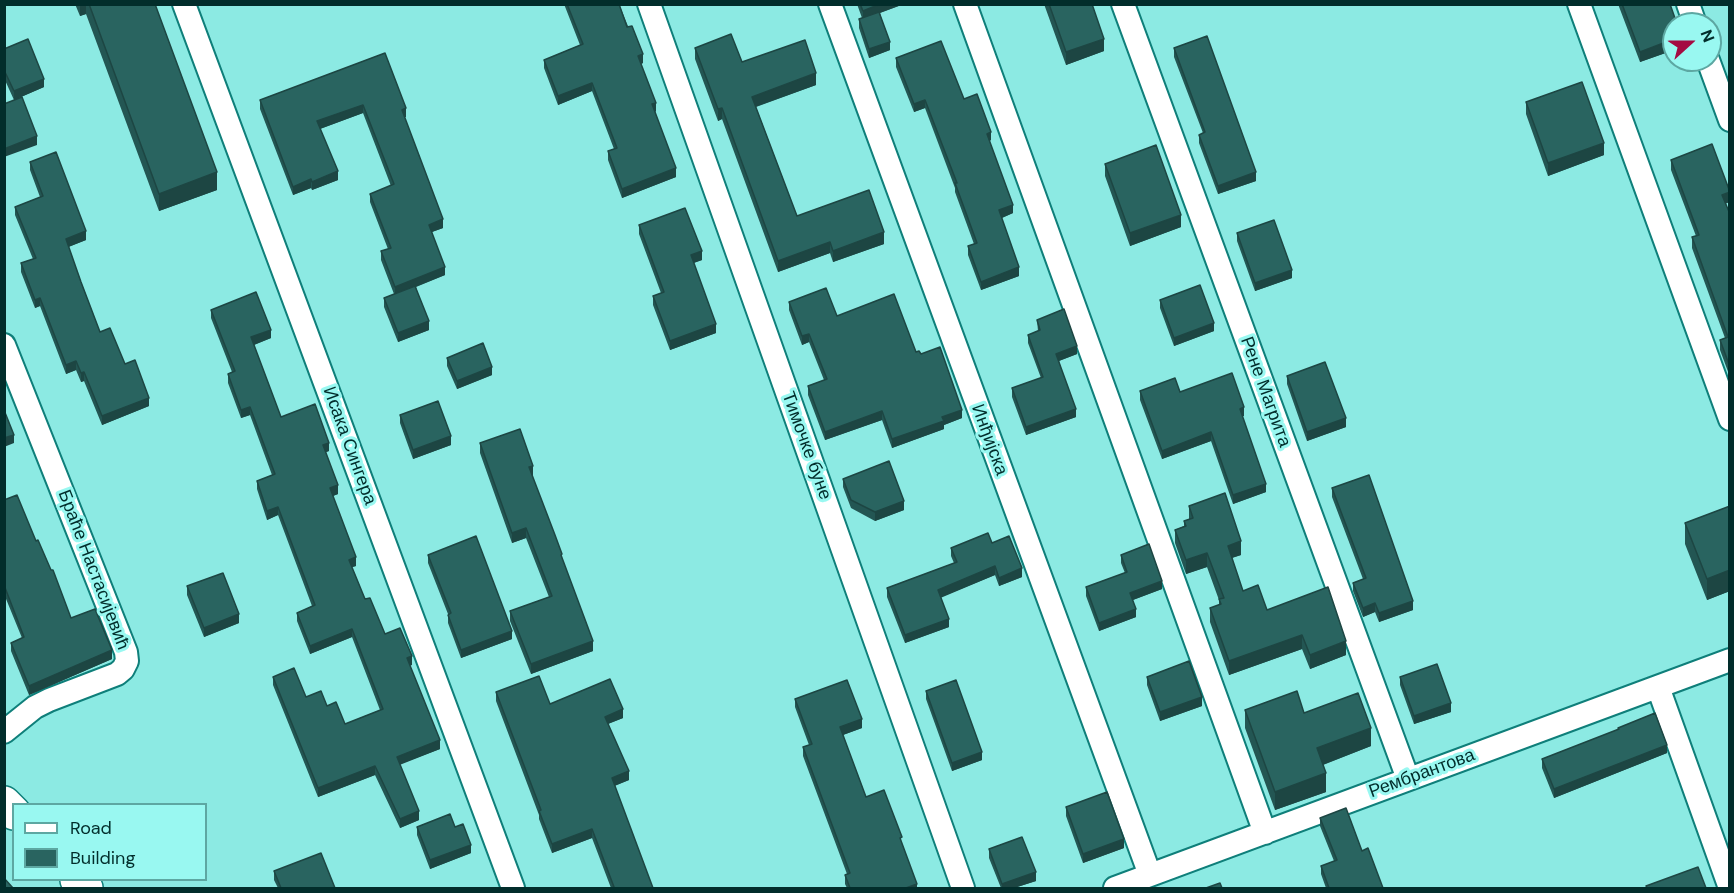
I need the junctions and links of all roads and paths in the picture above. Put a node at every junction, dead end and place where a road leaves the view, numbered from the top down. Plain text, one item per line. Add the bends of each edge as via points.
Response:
1 (184, 4) edge
2 (649, 4) edge
3 (830, 4) edge
4 (965, 4) edge
5 (1122, 4) edge
6 (1580, 4) edge
7 (1712, 72) edge
8 (1730, 120) edge
9 (4, 345) edge
10 (1730, 419) edge
11 (1730, 660) edge
12 (1658, 687) junction
13 (4, 732) edge
14 (1408, 779) junction
15 (1265, 833) junction
16 (1150, 875) junction
17 (513, 888) edge
18 (963, 888) edge
19 (1114, 888) edge
20 (1730, 888) edge

1 - 17 street, Исака Сингера
2 - 18 street, Тимочке буне
3 - 16 street, Инђијска
4 - 15 street
5 - 14 street, Рене Магрита
6 - 10 street
7 - 8 street
9 - 13 street, Браће Настасијевић via 127,661 117,674 35,707
11 - 12 street, Рембрантова
12 - 14 street, Рембрантова
12 - 20 street
14 - 15 street, Рембрантова
15 - 16 street, Рембрантова
16 - 19 street, Рембрантова

